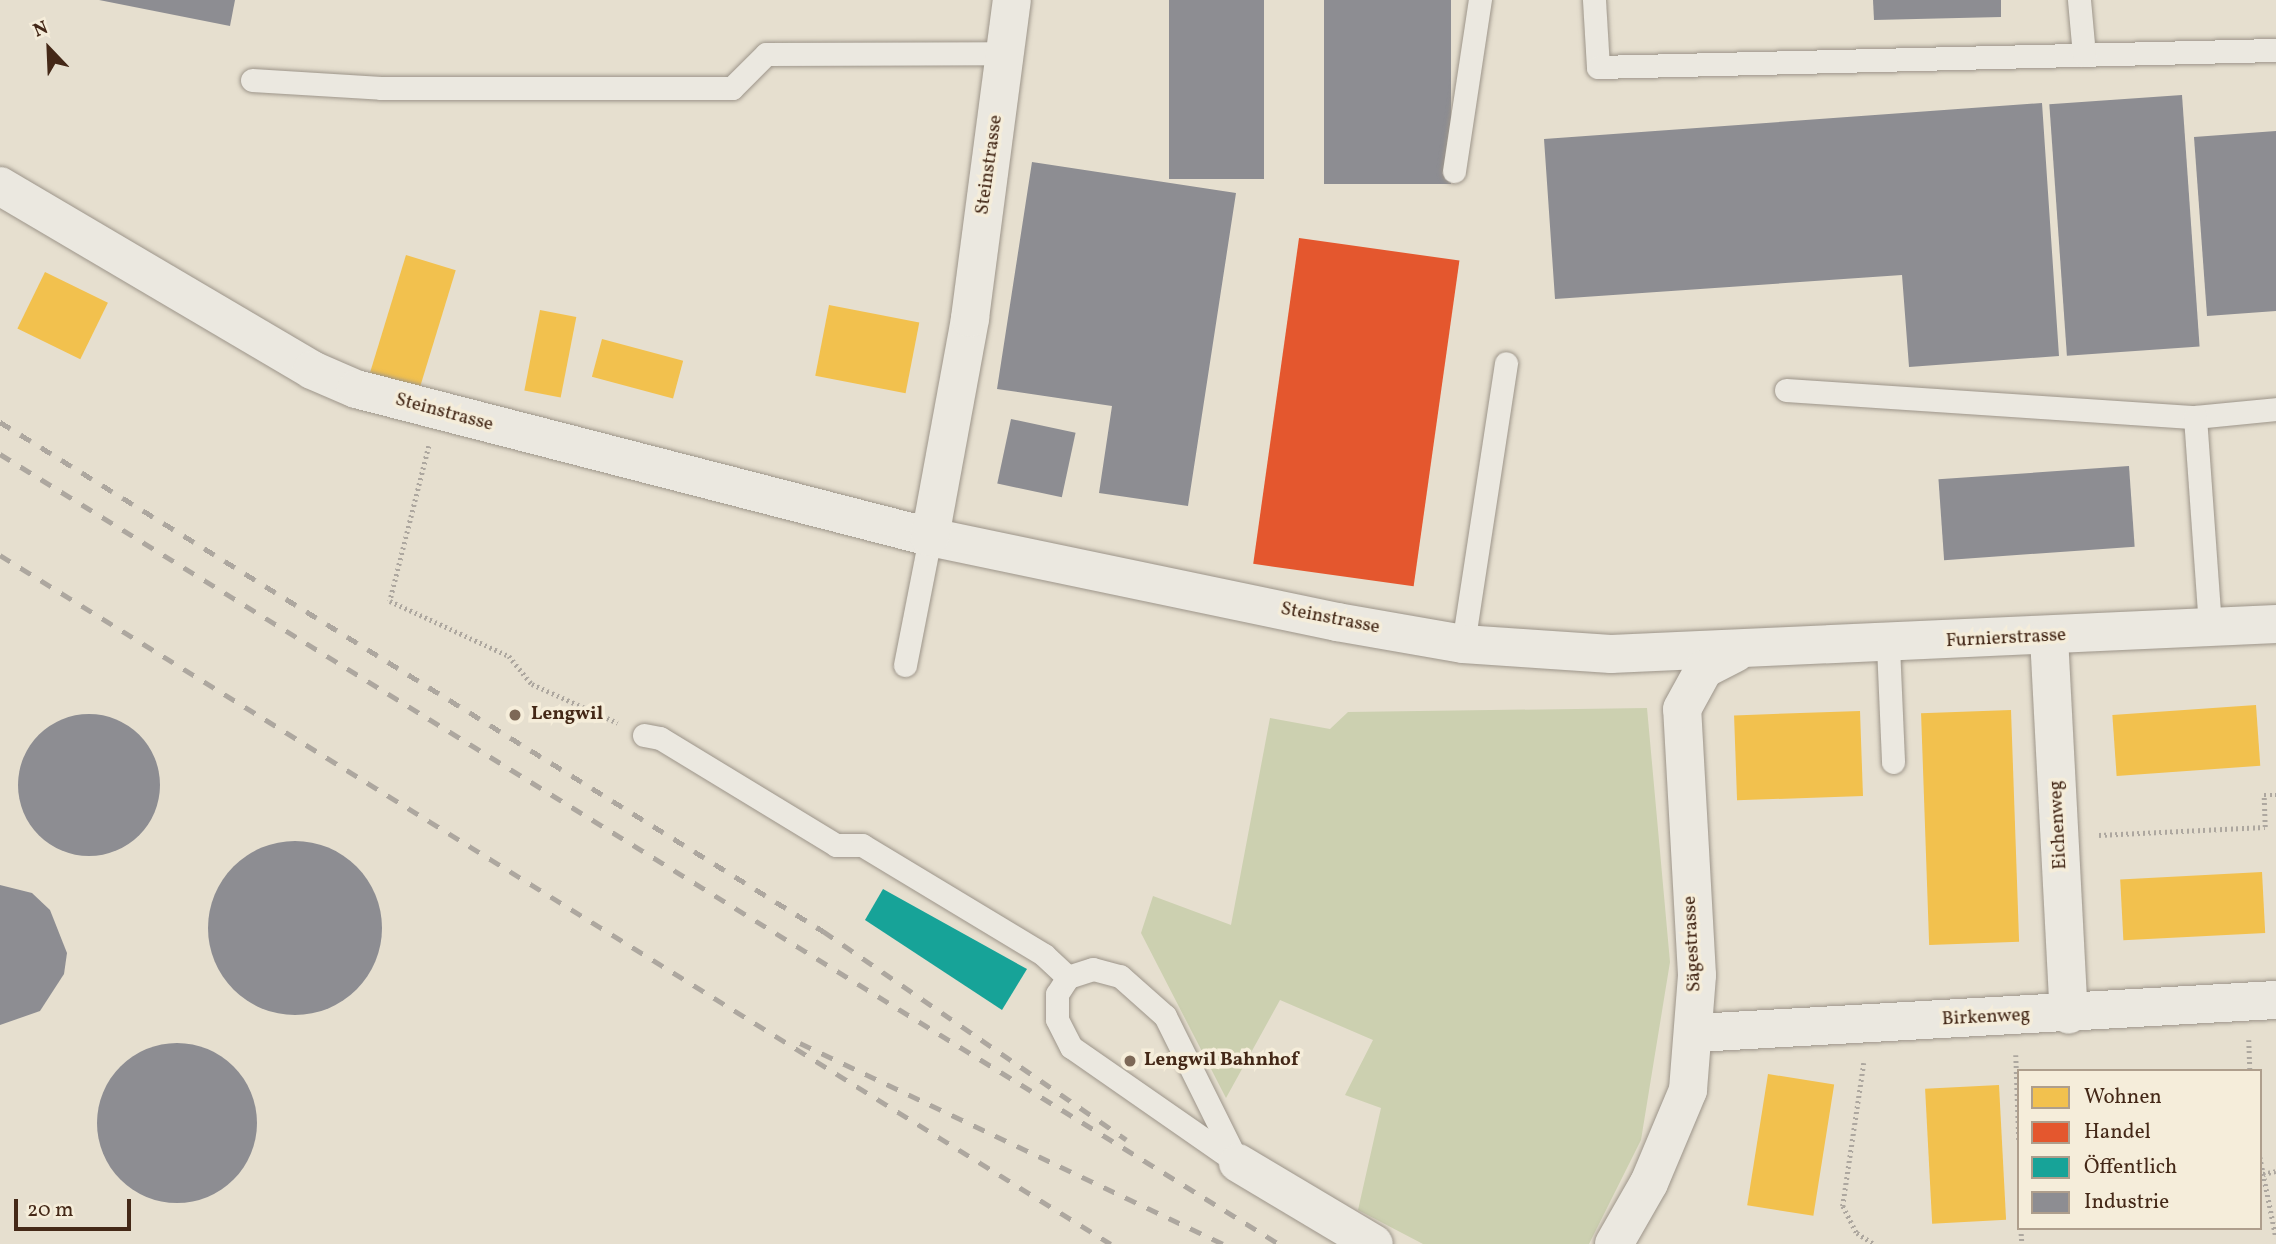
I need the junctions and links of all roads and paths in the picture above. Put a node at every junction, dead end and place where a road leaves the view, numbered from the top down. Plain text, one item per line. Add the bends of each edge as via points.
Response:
1 (1012, 0) edge
2 (1480, 0) edge
3 (1594, 0) edge
4 (2079, 0) edge
5 (2276, 50) edge
6 (1005, 53) junction
7 (2084, 55) junction
8 (252, 80) dead end
9 (1454, 170) dead end
10 (0, 186) edge
11 (1506, 363) dead end
12 (1786, 390) dead end
13 (2276, 409) edge
14 (2195, 417) junction
15 (428, 450) dead end
16 (930, 537) junction
17 (2276, 624) edge
18 (2210, 628) junction
19 (2049, 637) junction
20 (1463, 644) junction
21 (1888, 646) junction
22 (1735, 653) junction
23 (905, 665) dead end
24 (644, 735) joint
25 (1893, 762) dead end
26 (2276, 795) edge
27 (2060, 837) junction
28 (1068, 977) junction
29 (2276, 1000) edge
30 (2069, 1014) junction
31 (2015, 1016) junction
32 (1871, 1025) junction
33 (1696, 1033) junction
34 (2017, 1078) edge
35 (1238, 1163) junction
36 (2262, 1168) edge
37 (2276, 1171) edge
38 (2263, 1174) junction
39 (2276, 1237) edge
40 (1374, 1244) edge
41 (1614, 1244) edge
42 (1874, 1244) edge

1 - 6 street, Steinstrasse
2 - 9 lane
3 - 7 lane via 1598,67
4 - 7 lane
5 - 7 lane
6 - 8 lane via 766,54 732,88 381,88
6 - 16 street, Steinstrasse via 970,318
10 - 16 street, Steinstrasse via 303,365 356,388
11 - 20 lane
12 - 14 lane
13 - 14 lane
14 - 18 lane
15 - 24 path via 390,601 509,656 532,684
16 - 20 street, Steinstrasse
16 - 23 lane
17 - 18 street, Furnierstrasse
18 - 19 street, Furnierstrasse
19 - 21 street, Furnierstrasse
19 - 27 street, Eichenweg
20 - 22 street, Steinstrasse via 1611,654
21 - 22 street, Furnierstrasse
21 - 25 lane
22 - 33 street, Sägestrasse via 1704,669 1682,709
24 - 28 lane via 660,738 836,845 862,845 1044,955
26 - 27 path via 2264,795 2265,827
27 - 30 street, Eichenweg
28 - 35 lane via 1108,970 1150,997 1174,1031
28 - 35 lane via 1055,1006 1071,1047
29 - 30 street, Birkenweg
30 - 31 street, Birkenweg
31 - 32 street, Birkenweg
31 - 34 path
32 - 33 street, Birkenweg
32 - 42 path via 1843,1206 1857,1233
33 - 41 street, Sägestrasse via 1688,1090 1649,1183
35 - 40 street
36 - 38 path
37 - 38 path
38 - 39 path

